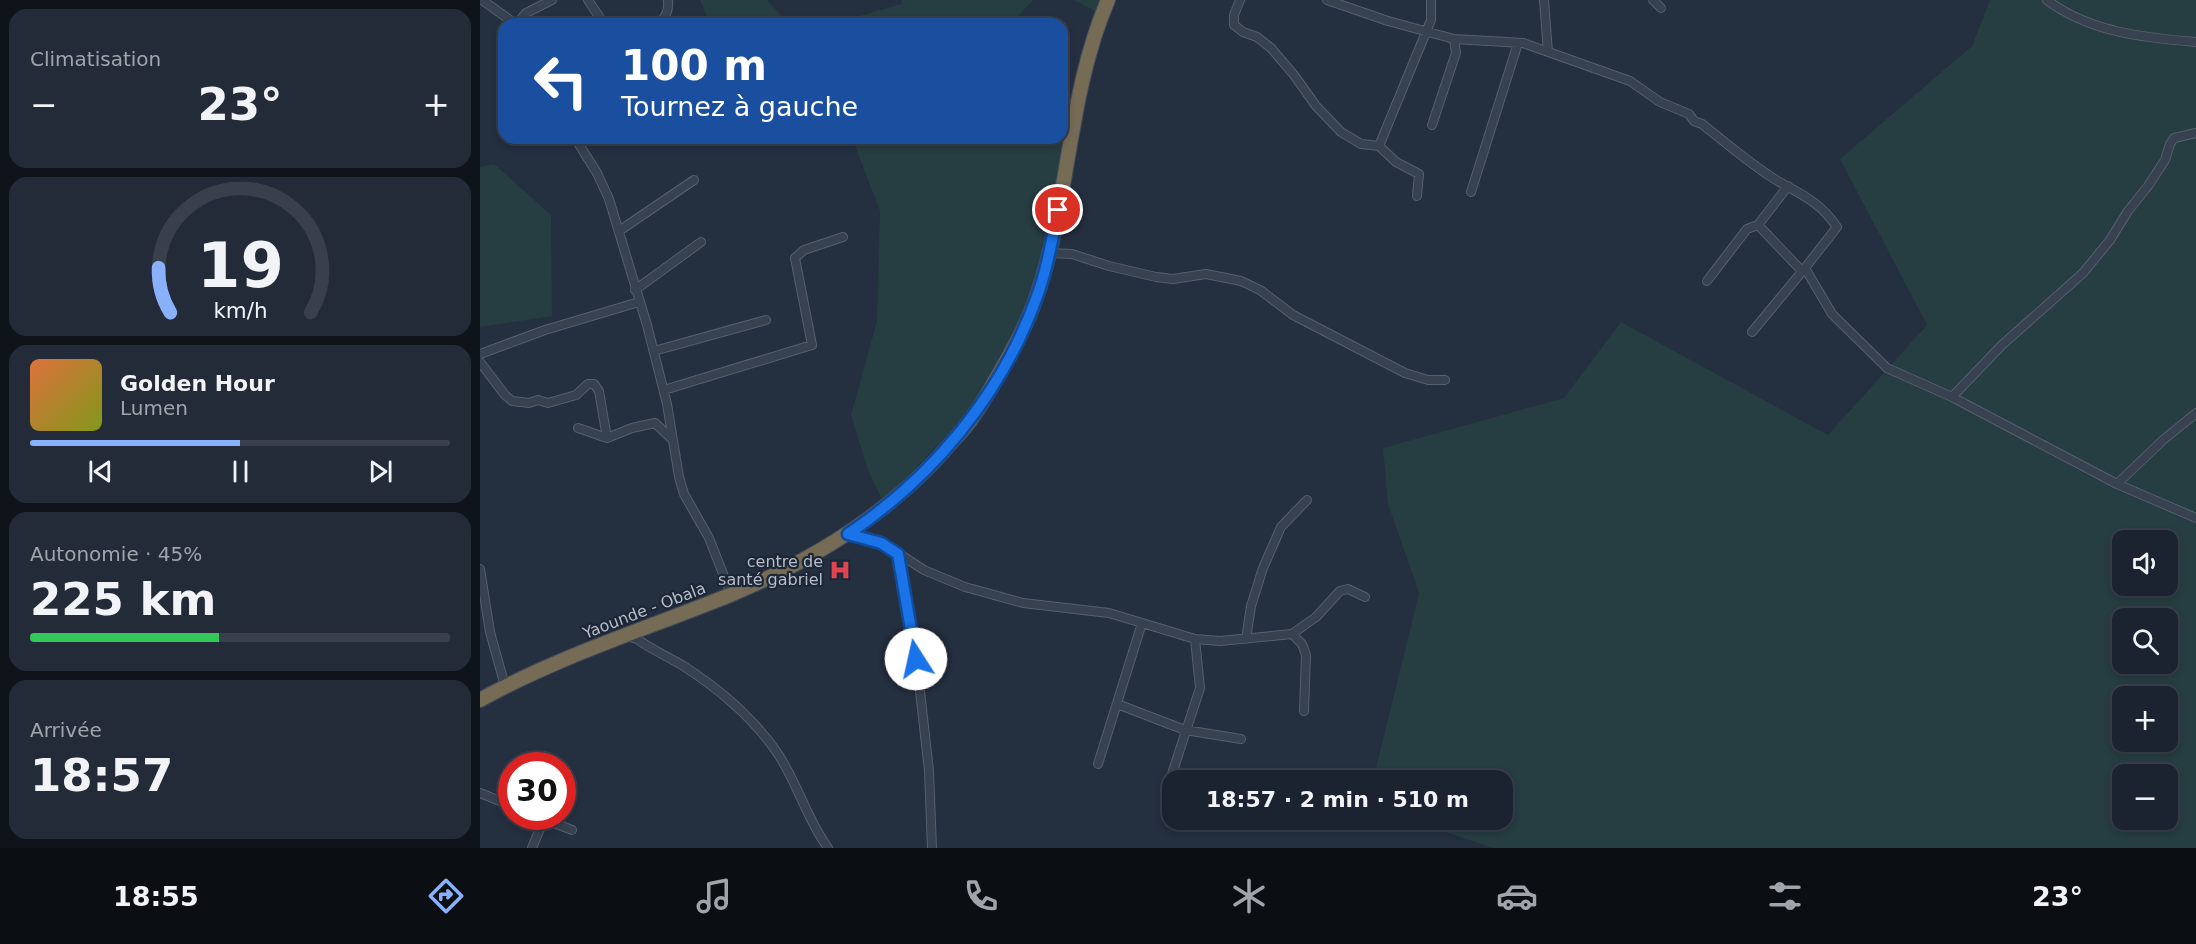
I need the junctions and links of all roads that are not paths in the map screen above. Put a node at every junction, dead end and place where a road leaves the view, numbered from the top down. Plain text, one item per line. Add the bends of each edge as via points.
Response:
1 (482, 0) edge
2 (552, 0) edge
3 (588, 0) edge
4 (668, 0) edge
5 (1108, 0) edge
6 (1240, 0) edge
7 (1327, 0) edge
8 (1431, 0) edge
9 (1544, 0) edge
10 (1653, 0) edge
11 (2047, 0) edge
12 (1661, 8) dead end
13 (507, 18) edge
14 (521, 18) edge
15 (600, 18) edge
16 (664, 18) edge
17 (1425, 30) junction
18 (1454, 39) junction
19 (2196, 42) edge
20 (1518, 43) junction
21 (1548, 52) junction
22 (1432, 125) dead end
23 (2196, 133) edge
24 (579, 144) edge
25 (1379, 146) junction
26 (694, 180) dead end
27 (1788, 186) junction
28 (1471, 192) dead end
29 (1417, 196) dead end
30 (1758, 225) junction
31 (619, 231) junction
32 (843, 237) dead end
33 (701, 242) dead end
34 (1049, 254) junction
35 (1804, 270) junction
36 (1707, 281) dead end
37 (635, 290) junction
38 (639, 302) junction
39 (766, 320) dead end
40 (1752, 332) dead end
41 (654, 351) junction
42 (480, 354) edge
43 (480, 362) edge
44 (1445, 380) dead end
45 (663, 390) junction
46 (1952, 397) junction
47 (2196, 413) edge
48 (578, 428) dead end
49 (607, 438) junction
50 (673, 440) junction
51 (2117, 484) junction
52 (1307, 500) dead end
53 (2196, 518) edge
54 (848, 534) junction
55 (898, 554) junction
56 (480, 569) edge
57 (731, 594) junction
58 (1365, 597) dead end
59 (1142, 623) junction
60 (1292, 634) junction
61 (624, 636) junction
62 (1195, 639) junction
63 (1246, 639) junction
64 (505, 686) junction
65 (480, 700) edge
66 (1117, 704) junction
67 (1304, 711) dead end
68 (1185, 730) junction
69 (1241, 739) dead end
70 (1098, 764) dead end
71 (1173, 770) edge
72 (480, 793) edge
73 (498, 800) edge
74 (537, 830) edge
75 (532, 848) edge
76 (828, 848) edge
77 (932, 848) edge

1 - 13 street
2 - 14 street
3 - 15 street
4 - 16 street
5 - 34 highway, Yaounde - Obala via 1082,81
6 - 25 street via 1234,25 1271,48 1341,132 1361,144
7 - 17 street
8 - 17 street via 1431,20
9 - 21 street
10 - 12 street
11 - 19 street via 2077,20 2105,28
17 - 18 street
17 - 25 street
18 - 20 street
18 - 22 street via 1456,53
20 - 21 street
20 - 28 street
21 - 27 street via 1630,81 1660,102 1689,114
23 - 46 street via 2174,138 2148,186 2090,265 2002,345
24 - 31 street via 597,173
25 - 29 street via 1396,162 1419,174
26 - 31 street
27 - 30 street
27 - 35 street via 1828,214 1837,227
30 - 35 street
30 - 36 street via 1747,229
31 - 37 street
32 - 45 street via 804,249 795,258 813,345
33 - 37 street
34 - 44 street via 1072,254 1156,277 1173,279 1206,274 1241,281 1293,315 1406,373 1428,380
34 - 54 highway, Yaounde - Obala via 1036,299 1015,347 974,417 929,468
35 - 40 street
35 - 46 street via 1832,314 1887,368
37 - 38 street
38 - 41 street
38 - 42 street
39 - 41 street
41 - 45 street
43 - 49 street via 512,401 548,403 576,395 588,384 594,384 599,391
45 - 50 street
46 - 51 street
47 - 51 street
48 - 49 street
49 - 50 street via 655,423
50 - 57 street via 684,494 709,538
51 - 53 street
52 - 63 street via 1281,527 1263,568
54 - 55 street via 881,543
54 - 57 highway, Yaounde - Obala
55 - 59 street via 944,579 986,592 1046,607 1109,614
55 - 77 street via 919,682 929,771
56 - 64 street via 490,632
57 - 61 highway, Yaounde - Obala
58 - 60 street via 1347,589 1340,591 1316,617
59 - 62 street
59 - 66 street
60 - 63 street
60 - 67 street via 1306,655
61 - 64 highway, Yaounde - Obala
61 - 76 street via 637,639 711,684 748,718 776,751
62 - 63 street
62 - 68 street via 1200,688
64 - 65 highway, Yaounde - Obala
66 - 68 street
66 - 70 street
68 - 69 street
68 - 71 street
72 - 73 street
74 - 75 street

